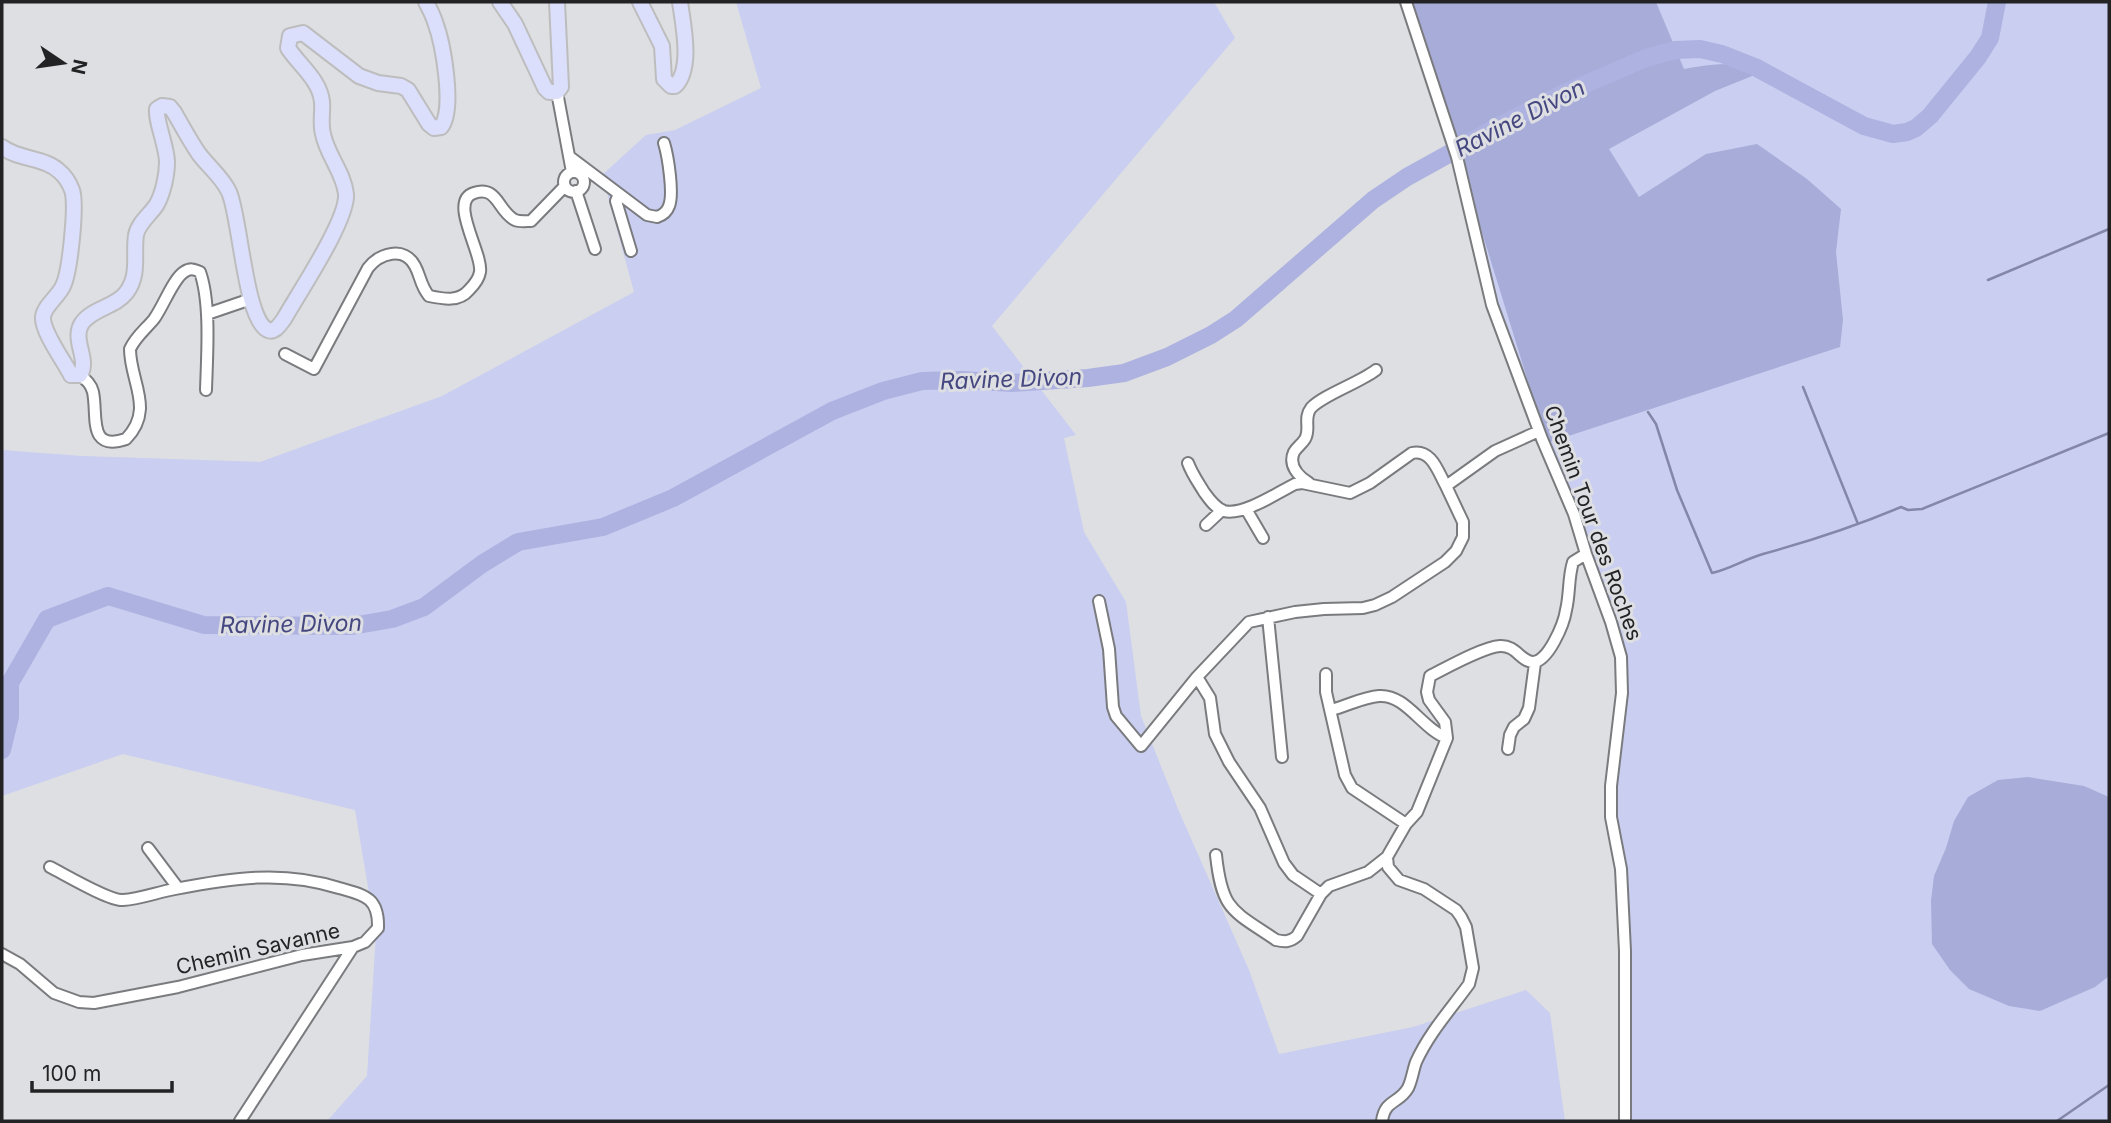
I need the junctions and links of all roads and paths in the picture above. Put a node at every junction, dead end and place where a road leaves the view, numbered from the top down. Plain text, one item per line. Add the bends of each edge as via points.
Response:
1 (426, 2) edge
2 (500, 2) edge
3 (557, 2) edge
4 (640, 2) edge
5 (680, 2) edge
6 (1406, 2) edge
7 (557, 92) junction
8 (664, 144) dead end
9 (2, 147) edge
10 (569, 157) junction
11 (572, 172) junction
12 (570, 189) junction
13 (619, 194) junction
14 (595, 248) dead end
15 (631, 251) dead end
16 (251, 299) junction
17 (207, 314) junction
18 (285, 354) dead end
19 (1377, 370) dead end
20 (80, 375) junction
21 (206, 390) dead end
22 (1539, 431) junction
23 (1188, 463) dead end
24 (1308, 483) junction
25 (1446, 486) junction
26 (1246, 509) junction
27 (1222, 510) junction
28 (1206, 526) dead end
29 (1263, 538) dead end
30 (1586, 554) junction
31 (1099, 601) dead end
32 (1268, 617) junction
33 (1535, 663) junction
34 (1326, 674) dead end
35 (1197, 677) junction
36 (1331, 710) junction
37 (1447, 738) junction
38 (1508, 749) dead end
39 (1282, 757) dead end
40 (1406, 824) junction
41 (148, 848) dead end
42 (1216, 855) dead end
43 (1387, 857) junction
44 (50, 867) dead end
45 (178, 888) junction
46 (1321, 894) junction
47 (353, 947) junction
48 (2, 954) edge
49 (240, 1121) edge
50 (1382, 1121) edge
51 (1625, 1121) edge

1 - 16 main road via 446,69 447,115 441,127 429,124 408,90 359,76 303,33 290,36 288,48 320,93 323,134 346,198 337,227 276,329 267,330 261,324
2 - 7 main road via 545,88
3 - 7 main road via 561,87
4 - 5 main road via 662,46 664,79 671,86 680,82 685,66
6 - 22 street, Chemin Tour des Roches via 1457,157 1492,305
7 - 10 street
8 - 13 street via 670,202 663,215 647,215
9 - 20 main road via 51,165 73,192 67,275 43,314 44,326 71,375
10 - 11 street
10 - 13 street
11 - 12 street via 564,179
11 - 12 street via 582,176 583,184 579,190
12 - 14 street
12 - 18 street via 531,221 515,220 495,195 472,193 463,209 480,273 464,296 429,296 407,257 384,254 368,268 314,369
13 - 15 street via 616,201
16 - 17 street
16 - 20 main road via 228,189 174,112 162,106 156,115 167,164 163,188 138,229 137,262 125,296 91,314 77,333 83,364
17 - 20 street via 200,272 191,269 180,276 130,349 141,410 126,439 111,442 99,436 93,390
17 - 21 street
19 - 24 street via 1310,410 1306,438 1292,460 1294,470
22 - 25 street via 1495,451
22 - 30 street, Chemin Tour des Roches
23 - 27 street
24 - 25 street via 1350,493 1418,452 1430,457
24 - 26 street via 1295,484
25 - 32 street via 1463,522 1463,537 1445,562 1375,605
26 - 27 street
26 - 29 street
27 - 28 street
30 - 33 street via 1573,562 1566,612 1551,648
30 - 51 street, Chemin Tour des Roches via 1616,639 1623,675 1611,817 1622,869
31 - 35 street via 1109,649 1113,707 1141,746
32 - 35 street via 1249,622
32 - 39 street
33 - 37 street via 1502,646 1430,676 1429,700 1445,722
33 - 38 street via 1529,708 1514,727
34 - 36 street
35 - 46 street via 1210,698 1215,734 1260,808 1284,863
36 - 37 street via 1372,697 1390,697
36 - 40 street via 1352,788
37 - 40 street via 1417,813
40 - 43 street
41 - 45 street
42 - 46 street via 1223,897 1234,912 1276,940 1291,941 1297,936
43 - 46 street via 1368,872 1329,886
43 - 50 street via 1388,867 1399,880 1424,888 1456,910 1466,928 1473,968 1469,984 1429,1039 1408,1087 1390,1103
44 - 45 street, Chemin Savanne via 121,900
45 - 47 street, Chemin Savanne via 237,878 299,878 366,896 375,906 378,928
47 - 48 street, Chemin Savanne via 94,1003 54,993
47 - 49 street

